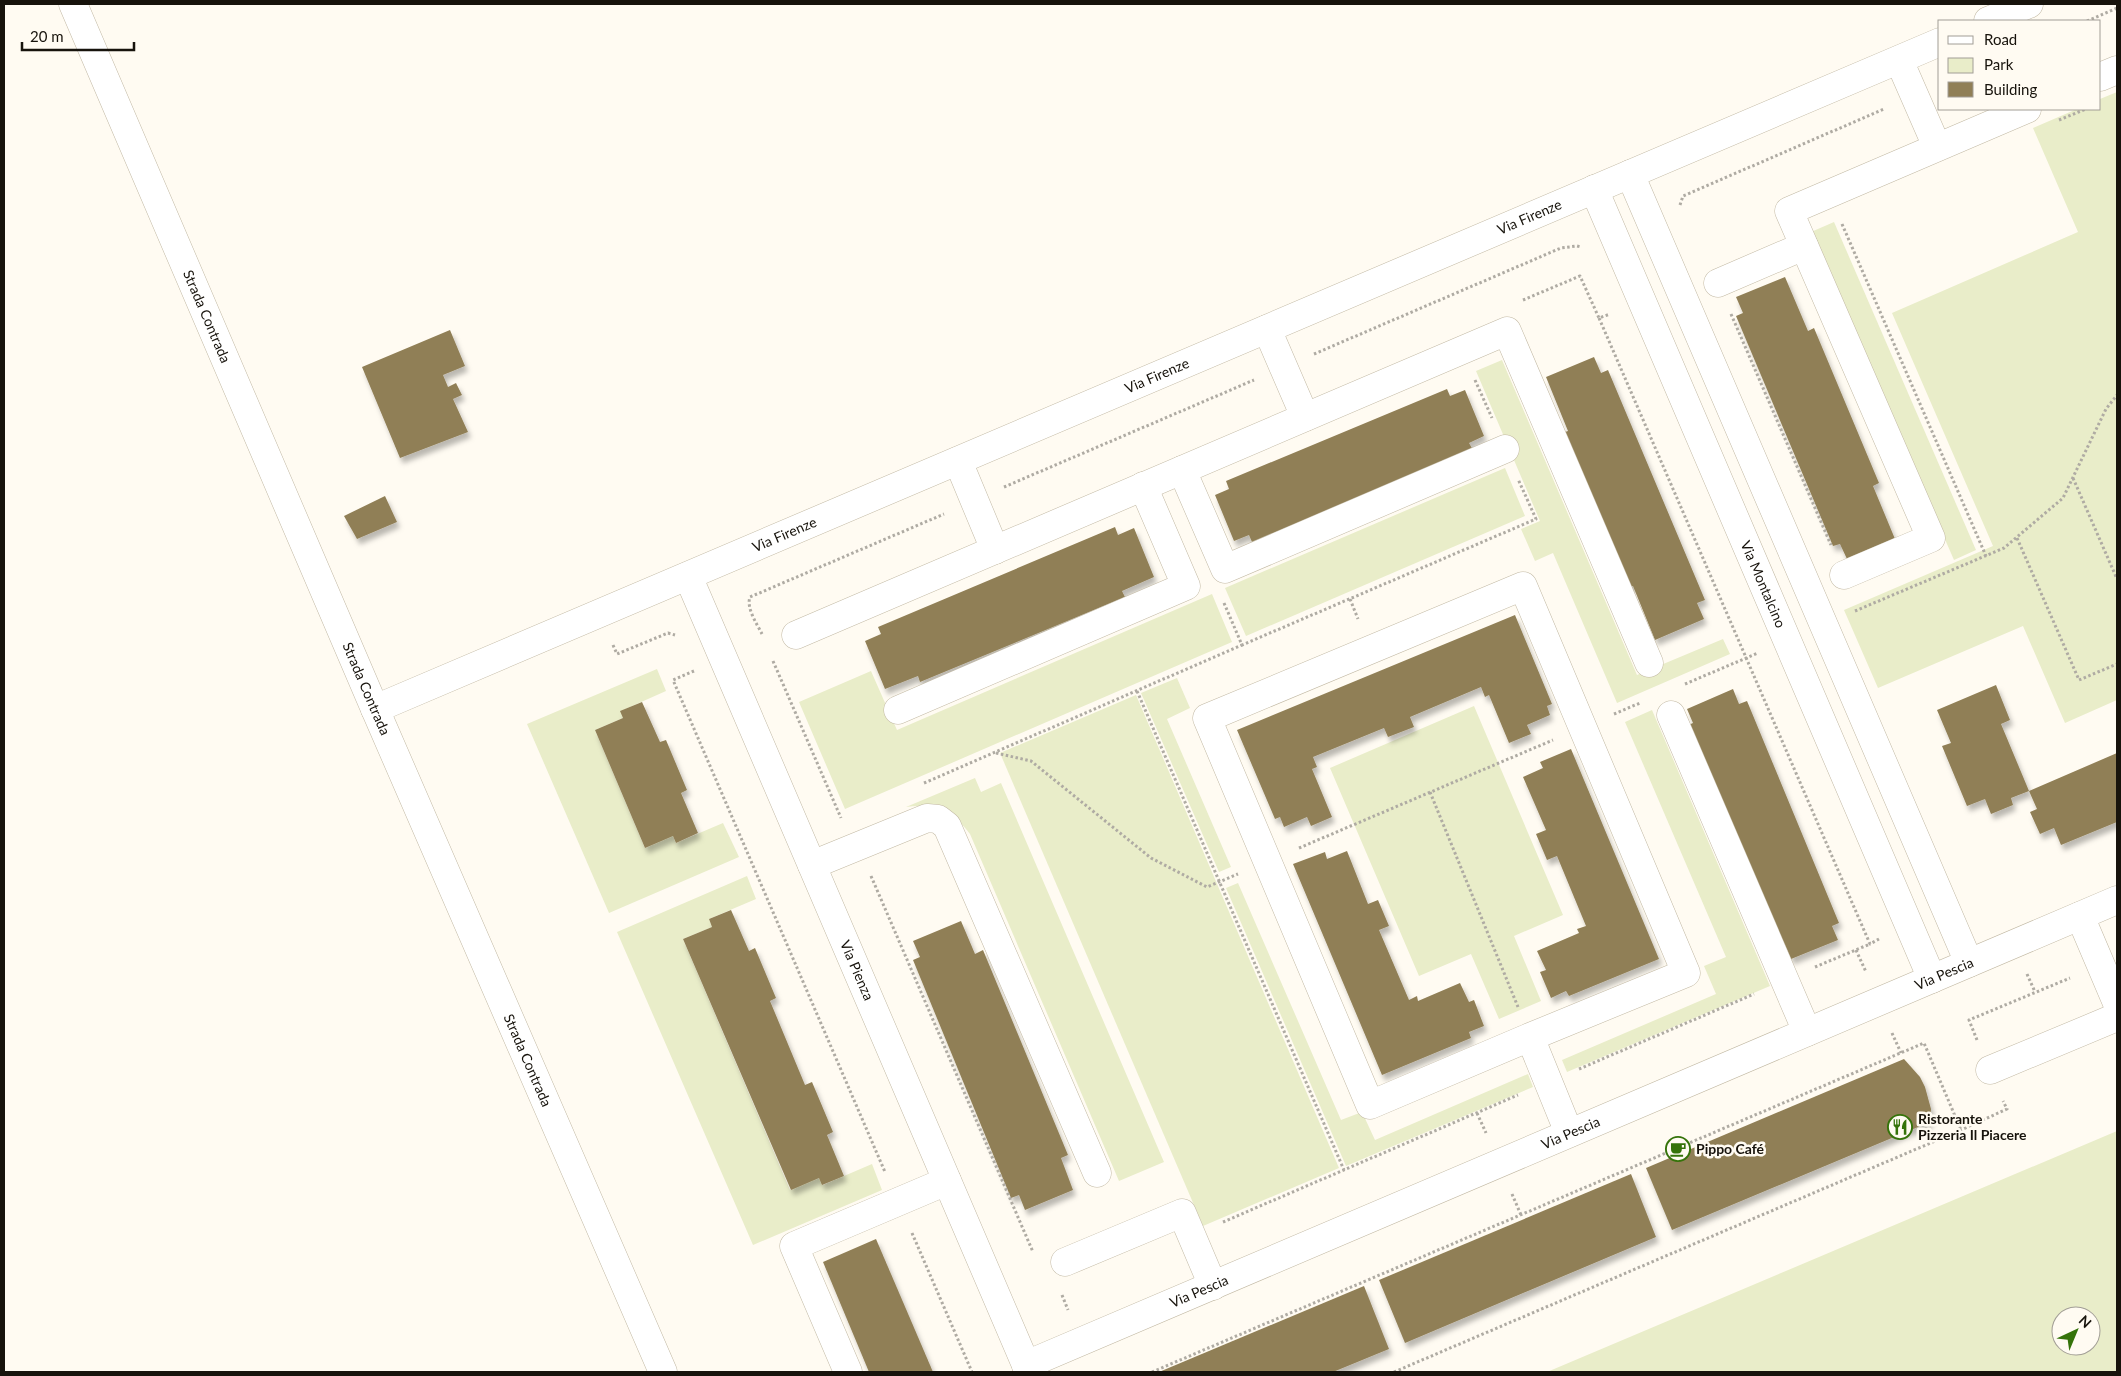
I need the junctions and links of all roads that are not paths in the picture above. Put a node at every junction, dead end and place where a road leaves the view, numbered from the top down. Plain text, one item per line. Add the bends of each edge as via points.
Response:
1 (73, 4) edge
2 (2029, 4) edge
3 (1990, 20) edge
4 (1938, 43) edge
5 (1899, 60) junction
6 (2117, 70) edge
7 (2101, 77) edge
8 (2025, 110) edge
9 (1937, 148) junction
10 (1630, 174) junction
11 (1594, 189) junction
12 (1804, 246) junction
13 (1718, 283) road end
14 (1267, 329) junction
15 (1305, 418) junction
16 (1505, 449) road end
17 (958, 461) junction
18 (1182, 470) junction
19 (1143, 486) junction
20 (995, 550) junction
21 (1844, 575) road end
22 (688, 576) junction
23 (796, 635) dead end
24 (1649, 663) dead end
25 (375, 709) junction
26 (898, 710) dead end
27 (1671, 715) dead end
28 (812, 865) junction
29 (2117, 900) edge
30 (2080, 916) junction
31 (1969, 963) junction
32 (1932, 979) junction
33 (2117, 1003) edge
34 (2117, 1017) edge
35 (1807, 1032) junction
36 (1530, 1037) junction
37 (1990, 1070) road end
38 (1569, 1133) junction
39 (1097, 1173) dead end
40 (947, 1181) junction
41 (1065, 1262) dead end
42 (1213, 1286) junction
43 (1027, 1369) edge
44 (663, 1372) edge
45 (848, 1372) edge

1 - 25 street, Strada Contrada
2 - 3 street
4 - 5 street, Via Firenze
5 - 9 street
5 - 10 street, Via Firenze
6 - 7 street
8 - 9 street
9 - 12 street via 1789,211
10 - 11 street, Via Firenze
10 - 31 street
11 - 14 street, Via Firenze
11 - 32 street, Via Montalcino
12 - 13 street
12 - 21 street via 1931,538
14 - 15 street
14 - 17 street, Via Firenze
15 - 18 street
15 - 24 street via 1507,331
16 - 18 street via 1225,569
17 - 20 street
17 - 22 street, Via Firenze
18 - 19 street
19 - 20 street
19 - 26 street via 1186,586
20 - 23 street
22 - 25 street, Via Firenze
22 - 28 street, Via Pienza
25 - 44 street, Strada Contrada
27 - 35 street
28 - 39 street via 927,818 938,819 947,826
28 - 40 street, Via Pienza
29 - 30 street, Via Pescia
30 - 31 street, Via Pescia
30 - 33 street
31 - 32 street, Via Pescia
32 - 35 street, Via Pescia
34 - 37 street
35 - 38 street, Via Pescia
36 - 36 street via 1370,1105 1207,718 1523,586 1686,973
36 - 38 street
38 - 42 street, Via Pescia
40 - 43 street, Via Pienza
40 - 45 street via 794,1246
41 - 42 street via 1182,1213
42 - 43 street, Via Pescia

